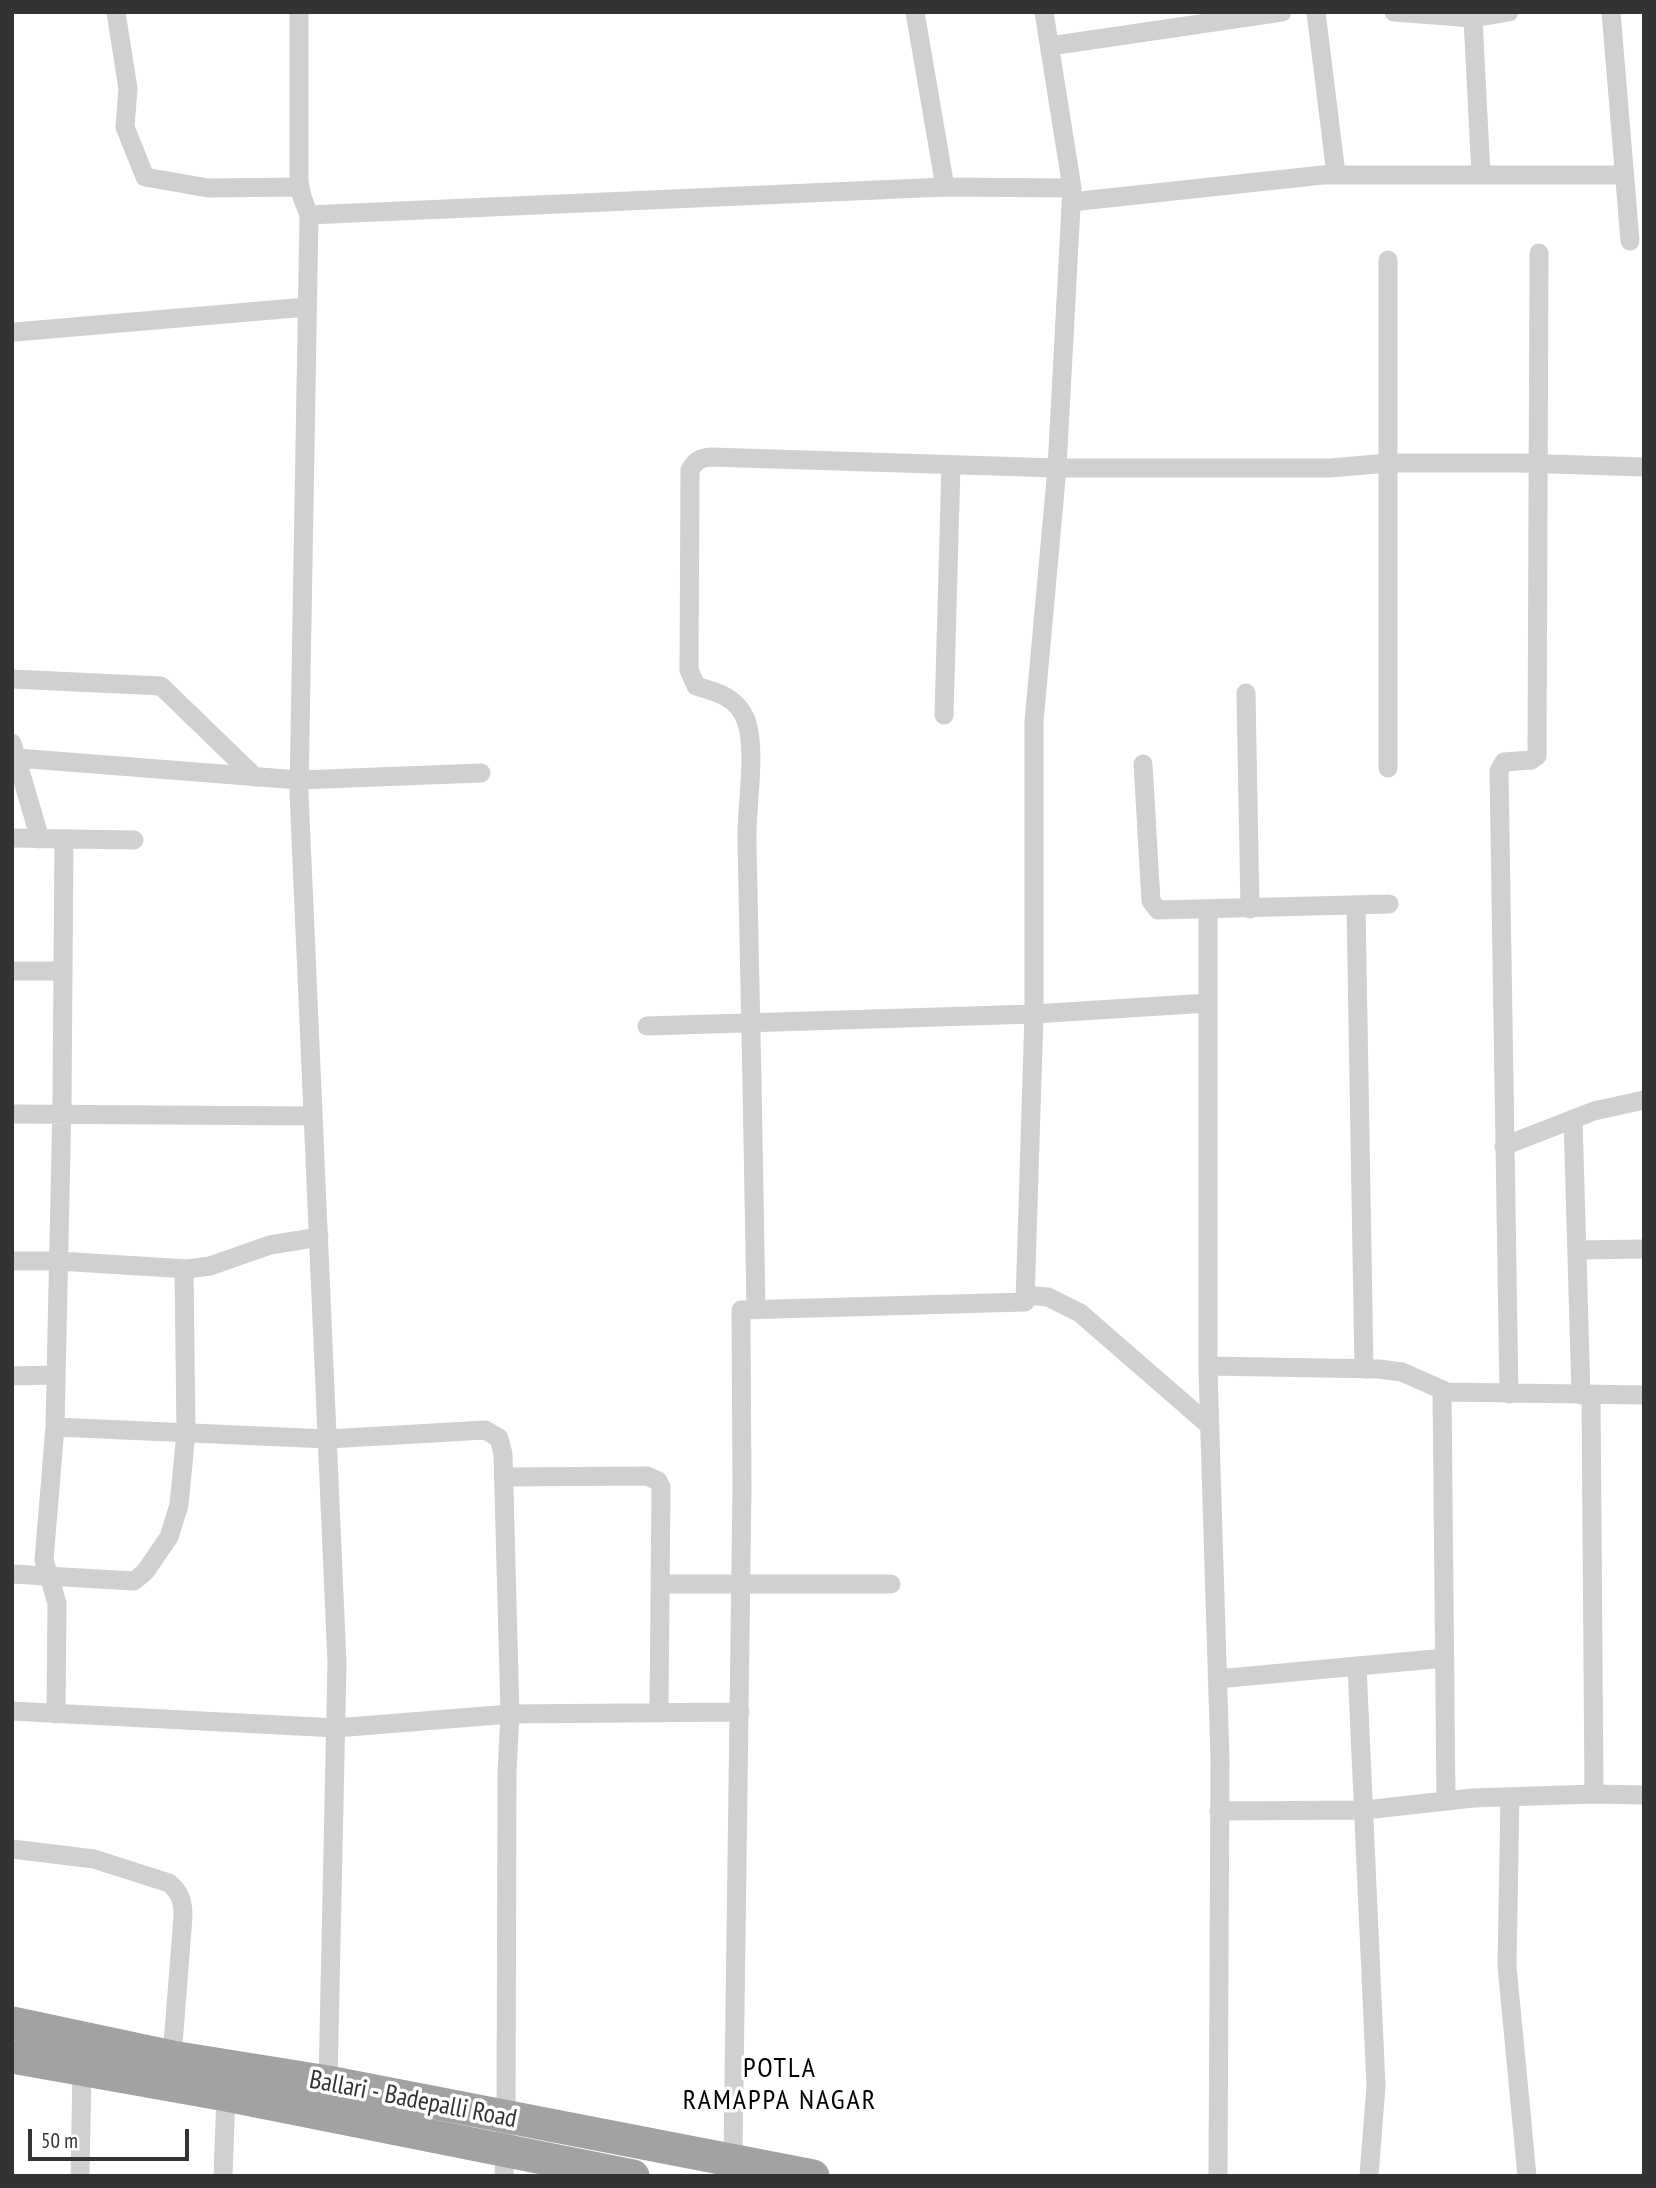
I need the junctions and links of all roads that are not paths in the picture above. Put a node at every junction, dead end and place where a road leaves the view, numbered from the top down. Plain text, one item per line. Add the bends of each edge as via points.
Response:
1 (116, 12) edge
2 (299, 12) edge
3 (915, 12) edge
4 (1044, 12) edge
5 (1282, 12) edge
6 (1316, 12) edge
7 (1394, 12) edge
8 (1509, 12) edge
9 (1611, 12) edge
10 (1473, 18) junction
11 (1050, 46) junction
12 (1481, 175) junction
13 (1624, 175) junction
14 (1325, 176) junction
15 (300, 187) junction
16 (946, 187) junction
17 (1071, 195) junction
18 (309, 215) junction
19 (1630, 241) dead end
20 (1538, 253) dead end
21 (1388, 260) dead end
22 (307, 307) junction
23 (15, 332) dead end
24 (1388, 463) junction
25 (1538, 463) junction
26 (951, 465) junction
27 (1644, 467) edge
28 (1057, 468) junction
29 (12, 679) edge
30 (1246, 693) dead end
31 (944, 715) dead end
32 (14, 751) edge
33 (1143, 764) dead end
34 (1388, 768) dead end
35 (481, 774) dead end
36 (256, 777) junction
37 (299, 780) junction
38 (12, 838) edge
39 (40, 839) junction
40 (64, 839) junction
41 (134, 840) dead end
42 (1389, 904) dead end
43 (1356, 905) junction
44 (1250, 909) junction
45 (1208, 910) junction
46 (12, 971) edge
47 (63, 971) junction
48 (1208, 1003) junction
49 (1034, 1014) junction
50 (752, 1023) junction
51 (647, 1026) dead end
52 (1644, 1100) edge
53 (12, 1114) edge
54 (62, 1114) junction
55 (313, 1116) junction
56 (1573, 1119) junction
57 (1504, 1146) junction
58 (318, 1237) junction
59 (1644, 1249) edge
60 (1577, 1250) junction
61 (12, 1261) edge
62 (58, 1261) junction
63 (184, 1269) junction
64 (1026, 1295) junction
65 (755, 1309) junction
66 (1208, 1366) junction
67 (1364, 1369) junction
68 (54, 1375) junction
69 (12, 1376) edge
70 (1442, 1390) junction
71 (1508, 1394) junction
72 (1586, 1394) junction
73 (1644, 1395) edge
74 (1210, 1426) junction
75 (55, 1427) junction
76 (186, 1433) junction
77 (328, 1439) junction
78 (503, 1478) junction
79 (12, 1574) edge
80 (48, 1577) junction
81 (660, 1584) junction
82 (891, 1584) dead end
83 (740, 1585) junction
84 (1445, 1658) junction
85 (1357, 1666) junction
86 (1217, 1679) junction
87 (12, 1711) edge
88 (659, 1711) junction
89 (740, 1712) junction
90 (56, 1714) junction
91 (510, 1714) junction
92 (336, 1728) junction
93 (1594, 1794) junction
94 (1644, 1796) edge
95 (1510, 1797) junction
96 (1446, 1801) junction
97 (1365, 1810) junction
98 (1219, 1811) junction
99 (12, 1849) edge
100 (12, 2024) edge
101 (12, 2057) edge
102 (172, 2057) junction
103 (82, 2070) junction
104 (328, 2082) junction
105 (226, 2095) junction
106 (506, 2118) junction
107 (733, 2159) junction
108 (504, 2164) edge
109 (80, 2176) edge
110 (223, 2176) edge
111 (634, 2176) edge
112 (813, 2176) edge
113 (1217, 2176) edge
114 (1369, 2176) edge
115 (1527, 2176) edge

1 - 15 street via 128,89 125,127 145,177 208,188
2 - 15 street
3 - 16 street
4 - 11 street
5 - 11 street
6 - 14 street via 1335,166 1332,174
7 - 10 street
8 - 10 street
9 - 13 street
10 - 12 street
11 - 17 street
12 - 13 street
12 - 14 street
13 - 19 street
14 - 17 street
15 - 18 street
16 - 17 street
16 - 18 street
17 - 28 street
18 - 22 street
20 - 25 street
21 - 24 street
22 - 23 street
22 - 37 street
24 - 25 street
24 - 28 street via 1330,468
24 - 34 street
25 - 27 street
25 - 57 street via 1537,756 1504,762 1499,771
26 - 28 street
26 - 31 street
26 - 50 street via 711,457 699,458 690,470 690,670 696,685 728,696 740,708 750,738 747,838
28 - 49 street via 1034,722
29 - 36 street via 160,686
30 - 44 street
32 - 36 street
32 - 39 street
33 - 45 street via 1151,901 1162,911
35 - 37 street
36 - 37 street
37 - 55 street
38 - 39 street
39 - 40 street
40 - 41 street
40 - 47 street
42 - 43 street
43 - 44 street
43 - 67 street
44 - 45 street
45 - 48 street
46 - 47 street
47 - 54 street
48 - 49 street
48 - 66 street
49 - 50 street
49 - 64 street
50 - 51 street
50 - 65 street
52 - 56 street
53 - 54 street
54 - 55 street
54 - 62 street
55 - 58 street
56 - 57 street
56 - 60 street
57 - 71 street
58 - 63 street
58 - 77 street
59 - 60 street
60 - 72 street
61 - 62 street
62 - 63 street
62 - 68 street
63 - 76 street
64 - 65 street via 1025,1302
64 - 74 street via 1048,1297 1080,1313
65 - 83 street via 741,1310
66 - 67 street
66 - 74 street
67 - 70 street via 1402,1372
68 - 69 street
68 - 75 street
70 - 71 street
70 - 84 street
71 - 72 street
72 - 73 street
72 - 93 street
74 - 86 street
75 - 76 street
75 - 80 street via 44,1547
76 - 77 street
76 - 80 street via 174,1524 140,1578 128,1582
77 - 78 street via 485,1430 502,1445
77 - 92 street
78 - 81 street via 654,1478 661,1487
78 - 91 street
79 - 80 street
80 - 90 street via 57,1603
81 - 83 street
81 - 88 street
82 - 83 street
83 - 89 street
84 - 85 street
84 - 96 street
85 - 86 street
85 - 97 street
86 - 98 street
87 - 90 street
88 - 89 street
88 - 91 street
89 - 107 street
90 - 92 street
91 - 92 street
91 - 106 street
92 - 104 street
93 - 94 street
93 - 95 street
95 - 96 street
95 - 115 street via 1507,1966
96 - 97 street
97 - 98 street
97 - 114 street via 1376,2086
98 - 113 street
99 - 102 street via 94,1859 177,1889 183,1916
100 - 102 highway, Ballari - Badepalli Road
101 - 103 highway, Ballari - Badepalli Road
102 - 104 highway, Ballari - Badepalli Road
103 - 105 highway, Ballari - Badepalli Road
103 - 109 street
104 - 106 highway, Ballari - Badepalli Road
105 - 108 highway, Ballari - Badepalli Road
105 - 110 street
106 - 107 highway, Ballari - Badepalli Road
106 - 108 street
107 - 112 highway, Ballari - Badepalli Road
108 - 111 highway, Ballari - Badepalli Road

